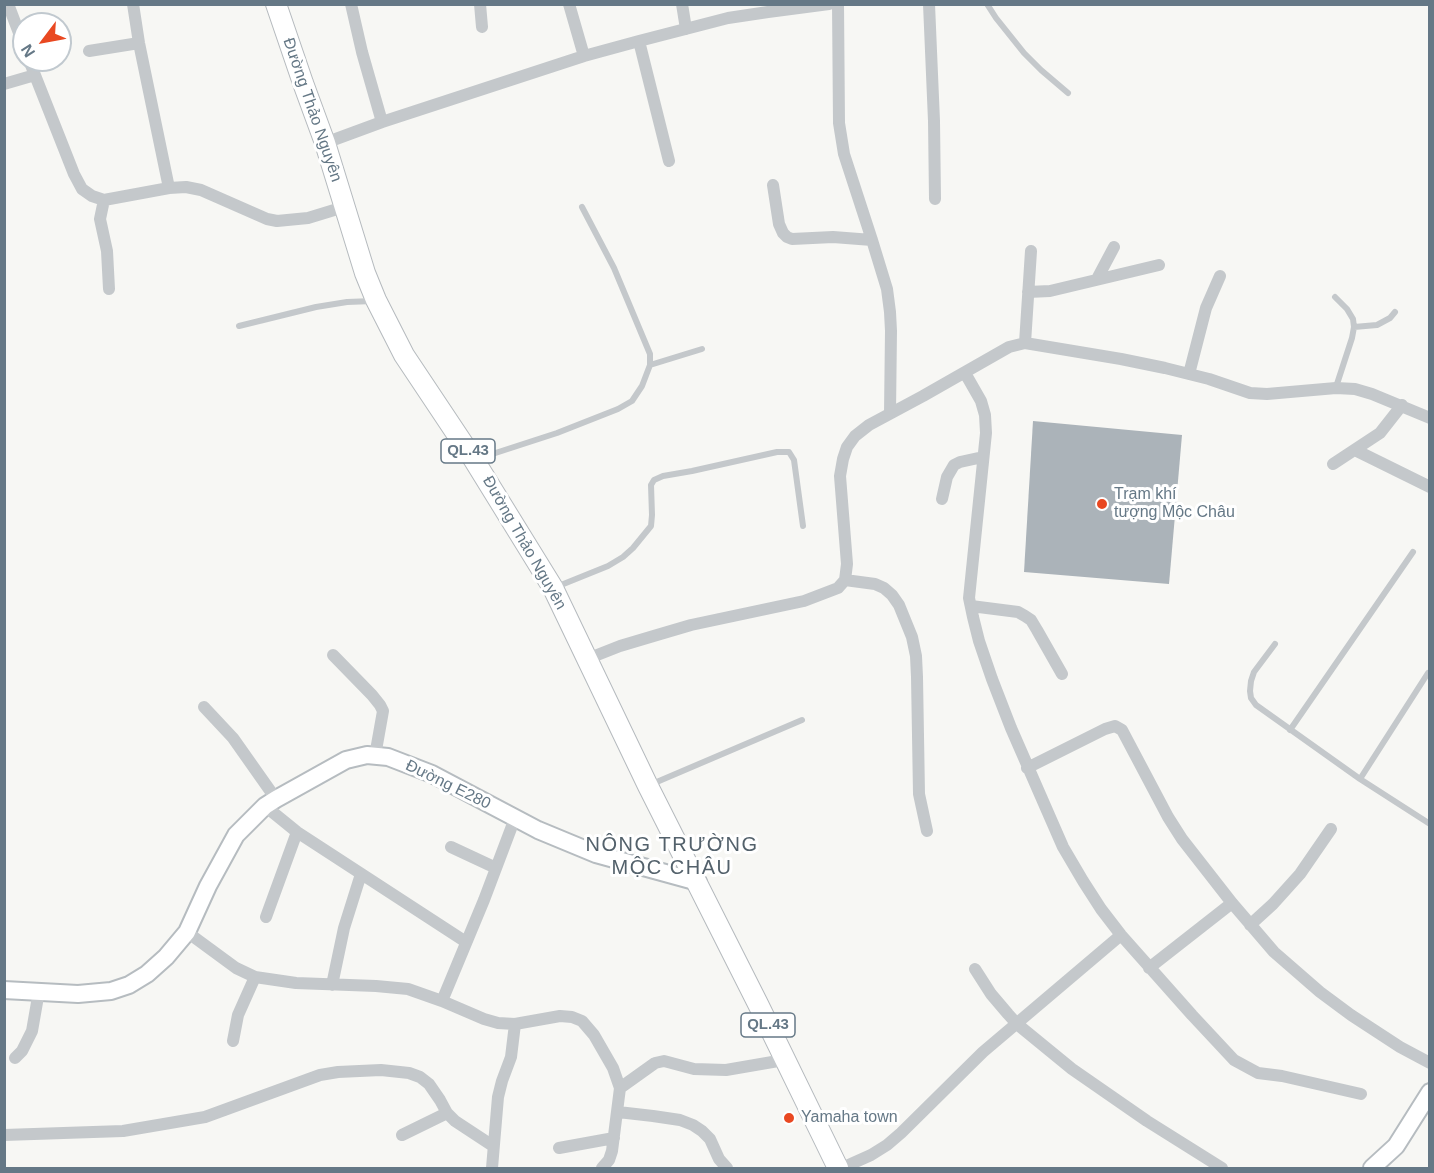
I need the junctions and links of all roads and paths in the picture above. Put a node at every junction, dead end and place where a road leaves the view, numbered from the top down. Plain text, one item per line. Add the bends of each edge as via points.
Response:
1 (133, 4) edge
2 (276, 4) edge
3 (351, 4) edge
4 (480, 4) edge
5 (569, 4) edge
6 (682, 4) edge
7 (829, 4) edge
8 (838, 4) edge
9 (929, 4) edge
10 (987, 4) edge
11 (482, 27) dead end
12 (686, 29) junction
13 (639, 40) junction
14 (139, 43) junction
15 (89, 51) dead end
16 (584, 56) junction
17 (34, 72) edge
18 (35, 75) junction
19 (4, 84) edge
20 (1068, 93) dead end
21 (382, 122) junction
22 (325, 143) junction
23 (669, 161) dead end
24 (772, 185) dead end
25 (169, 188) junction
26 (935, 199) dead end
27 (104, 200) junction
28 (344, 207) junction
29 (582, 207) dead end
30 (872, 240) junction
31 (1114, 247) dead end
32 (1031, 251) dead end
33 (1159, 265) dead end
34 (1220, 276) dead end
35 (1097, 279) junction
36 (109, 289) dead end
37 (1028, 292) junction
38 (1335, 297) dead end
39 (376, 300) junction
40 (1395, 312) dead end
41 (239, 326) dead end
42 (1354, 327) junction
43 (1025, 343) junction
44 (702, 350) dead end
45 (650, 365) junction
46 (965, 373) junction
47 (1190, 374) junction
48 (1336, 388) junction
49 (1402, 405) junction
50 (890, 413) junction
51 (1430, 418) edge
52 (1355, 450) junction
53 (983, 457) junction
54 (474, 460) junction
55 (1333, 464) dead end
56 (1430, 487) edge
57 (942, 499) dead end
58 (803, 526) dead end
59 (1413, 552) dead end
60 (845, 580) junction
61 (553, 588) junction
62 (971, 606) junction
63 (1275, 644) dead end
64 (333, 655) dead end
65 (588, 659) junction
66 (1428, 673) edge
67 (1062, 674) dead end
68 (204, 707) dead end
69 (802, 720) dead end
70 (1290, 730) junction
71 (375, 756) junction
72 (1028, 768) junction
73 (1360, 779) junction
74 (648, 786) junction
75 (270, 803) junction
76 (515, 818) junction
77 (1430, 824) edge
78 (1331, 830) dead end
79 (927, 831) dead end
80 (297, 832) junction
81 (451, 847) dead end
82 (496, 868) junction
83 (361, 874) junction
84 (698, 882) junction
85 (1232, 903) junction
86 (266, 917) dead end
87 (1250, 925) junction
88 (187, 932) junction
89 (1121, 935) junction
90 (465, 942) junction
91 (1149, 968) junction
92 (975, 969) dead end
93 (255, 977) junction
94 (332, 985) junction
95 (4, 990) edge
96 (39, 991) junction
97 (442, 1001) junction
98 (515, 1024) junction
99 (1017, 1024) junction
100 (233, 1041) dead end
101 (15, 1058) dead end
102 (784, 1060) junction
103 (1430, 1064) edge
104 (620, 1088) junction
105 (1430, 1092) edge
106 (1361, 1094) dead end
107 (618, 1112) junction
108 (447, 1113) junction
109 (4, 1135) edge
110 (402, 1136) dead end
111 (614, 1138) junction
112 (494, 1146) junction
113 (559, 1148) dead end
114 (492, 1168) edge
115 (602, 1168) edge
116 (727, 1168) edge
117 (840, 1168) edge
118 (1222, 1168) edge
119 (1372, 1168) edge

1 - 14 street
2 - 22 main road, Đường Thảo Nguyên / QL.43
3 - 21 street
4 - 11 street
5 - 16 street
6 - 12 street
7 - 12 street via 728,18
8 - 30 street via 839,123 844,154
9 - 26 street
10 - 20 lane via 1024,53
12 - 13 street
13 - 16 street
13 - 23 street
14 - 15 street
14 - 25 street
16 - 21 street
17 - 18 street
18 - 19 street
18 - 27 street via 82,189
21 - 22 street
22 - 28 main road, Đường Thảo Nguyên / QL.43
24 - 30 street via 779,224 787,237
25 - 27 street
25 - 28 street via 201,190 277,221 308,218
27 - 36 street via 100,219
28 - 39 main road, Đường Thảo Nguyên / QL.43
29 - 45 lane via 639,324
30 - 50 street via 890,312
31 - 35 street
32 - 37 street
33 - 35 street
34 - 47 street via 1206,308
35 - 37 street via 1050,291
37 - 43 street
38 - 42 lane via 1347,309
39 - 41 lane via 316,307
39 - 54 main road, Đường Thảo Nguyên / QL.43 via 404,355
40 - 42 lane via 1377,325
42 - 48 lane
43 - 46 street via 1009,347
43 - 47 street
44 - 45 lane
45 - 54 lane via 632,401 618,409
46 - 50 street
46 - 53 street via 985,415
47 - 48 street via 1250,393
48 - 49 street via 1372,393
49 - 51 street
49 - 52 street via 1380,433
50 - 60 street via 855,436 843,459 840,476
52 - 55 street
52 - 56 street
53 - 57 street via 954,465
53 - 62 street
54 - 61 main road, Đường Thảo Nguyên / QL.43
58 - 61 lane via 794,460 789,452 663,476 651,485 651,526 633,548 608,566
59 - 70 lane
60 - 65 street via 838,588 804,601 680,628
60 - 79 street via 884,588 899,605 912,637 917,677 919,794
61 - 65 main road, Đường Thảo Nguyên / QL.43
62 - 67 street via 1025,615
62 - 72 street via 992,680
63 - 70 lane via 1254,672 1251,698
64 - 71 street via 383,711
65 - 74 main road, Đường Thảo Nguyên / QL.43
66 - 73 lane
68 - 75 street via 233,738
69 - 74 lane
70 - 73 lane
71 - 75 main road, Đường E280 via 346,760
71 - 76 main road, Đường E280 via 432,774
72 - 85 street via 1105,729 1115,726 1122,730 1168,818
72 - 89 street via 1063,847
73 - 77 lane
74 - 84 main road, Đường Thảo Nguyên / QL.43
75 - 80 street
75 - 88 main road, Đường E280 via 228,847
76 - 82 street
76 - 84 main road, Đường E280 via 596,854
78 - 87 street via 1300,874
80 - 83 street
80 - 86 street
81 - 82 street
82 - 90 street
83 - 90 street
83 - 94 street
84 - 102 main road, QL.43
85 - 87 street
85 - 91 street
87 - 103 street via 1320,992 1374,1031
88 - 93 street
88 - 96 main road, Đường E280 via 166,957 129,985 78,994
89 - 91 street
89 - 99 street
90 - 97 street
91 - 106 street via 1234,1060 1258,1073
92 - 99 street
93 - 94 street
93 - 100 street via 238,1016
94 - 97 street via 408,989
95 - 96 main road, Đường E280
96 - 101 street via 32,1032
97 - 98 street via 484,1019
98 - 104 street via 560,1016 582,1021 613,1068
98 - 112 street via 511,1057 498,1097
99 - 117 street via 887,1145
99 - 118 street via 1103,1092
102 - 104 street via 726,1070 694,1069 664,1061
102 - 117 main road, QL.43
104 - 107 street
105 - 119 main road via 1396,1146
107 - 111 street
107 - 116 street via 693,1125 710,1139
108 - 109 street via 434,1090 420,1077 381,1070 360,1071 320,1075 205,1117 123,1131
108 - 110 street
108 - 112 street
111 - 113 street
111 - 115 street via 609,1160
112 - 114 street

